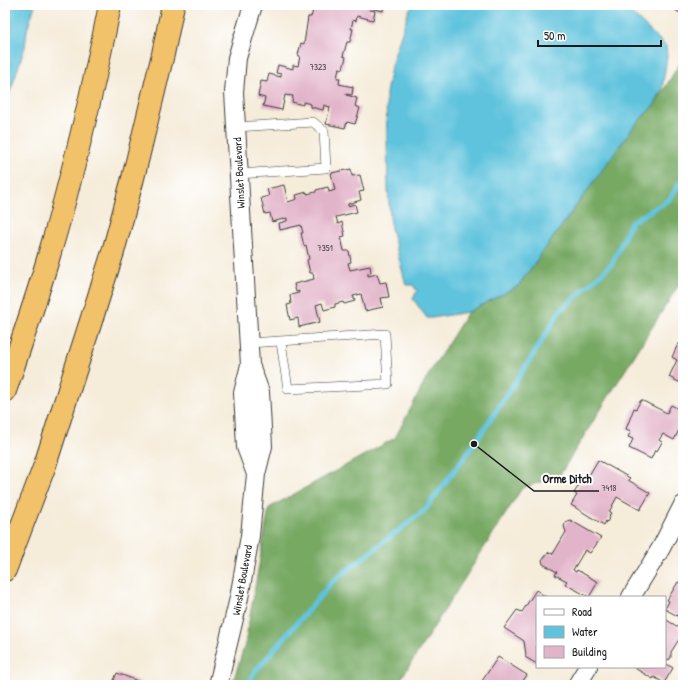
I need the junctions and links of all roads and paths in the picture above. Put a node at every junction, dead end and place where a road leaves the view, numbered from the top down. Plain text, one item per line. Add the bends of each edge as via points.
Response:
1 (110, 5) edge
2 (173, 5) edge
3 (253, 5) edge
4 (236, 127) junction
5 (239, 174) junction
6 (281, 342) junction
7 (249, 343) junction
8 (5, 392) edge
9 (683, 505) edge
10 (5, 570) edge
11 (632, 596) edge
12 (587, 668) edge
13 (218, 685) edge
14 (577, 685) edge

1 - 8 highway via 69,184
2 - 10 highway via 133,178 112,252 45,465
3 - 4 street, Winslet Boulevard via 237,58 234,92
4 - 5 street, Winslet Boulevard
4 - 5 lane via 313,122 324,131 326,168
5 - 7 street, Winslet Boulevard
6 - 6 lane via 385,334 388,384 288,389
6 - 7 lane
7 - 13 street, Winslet Boulevard via 250,365 243,393 246,447 256,474 244,575
9 - 11 street
12 - 14 street

